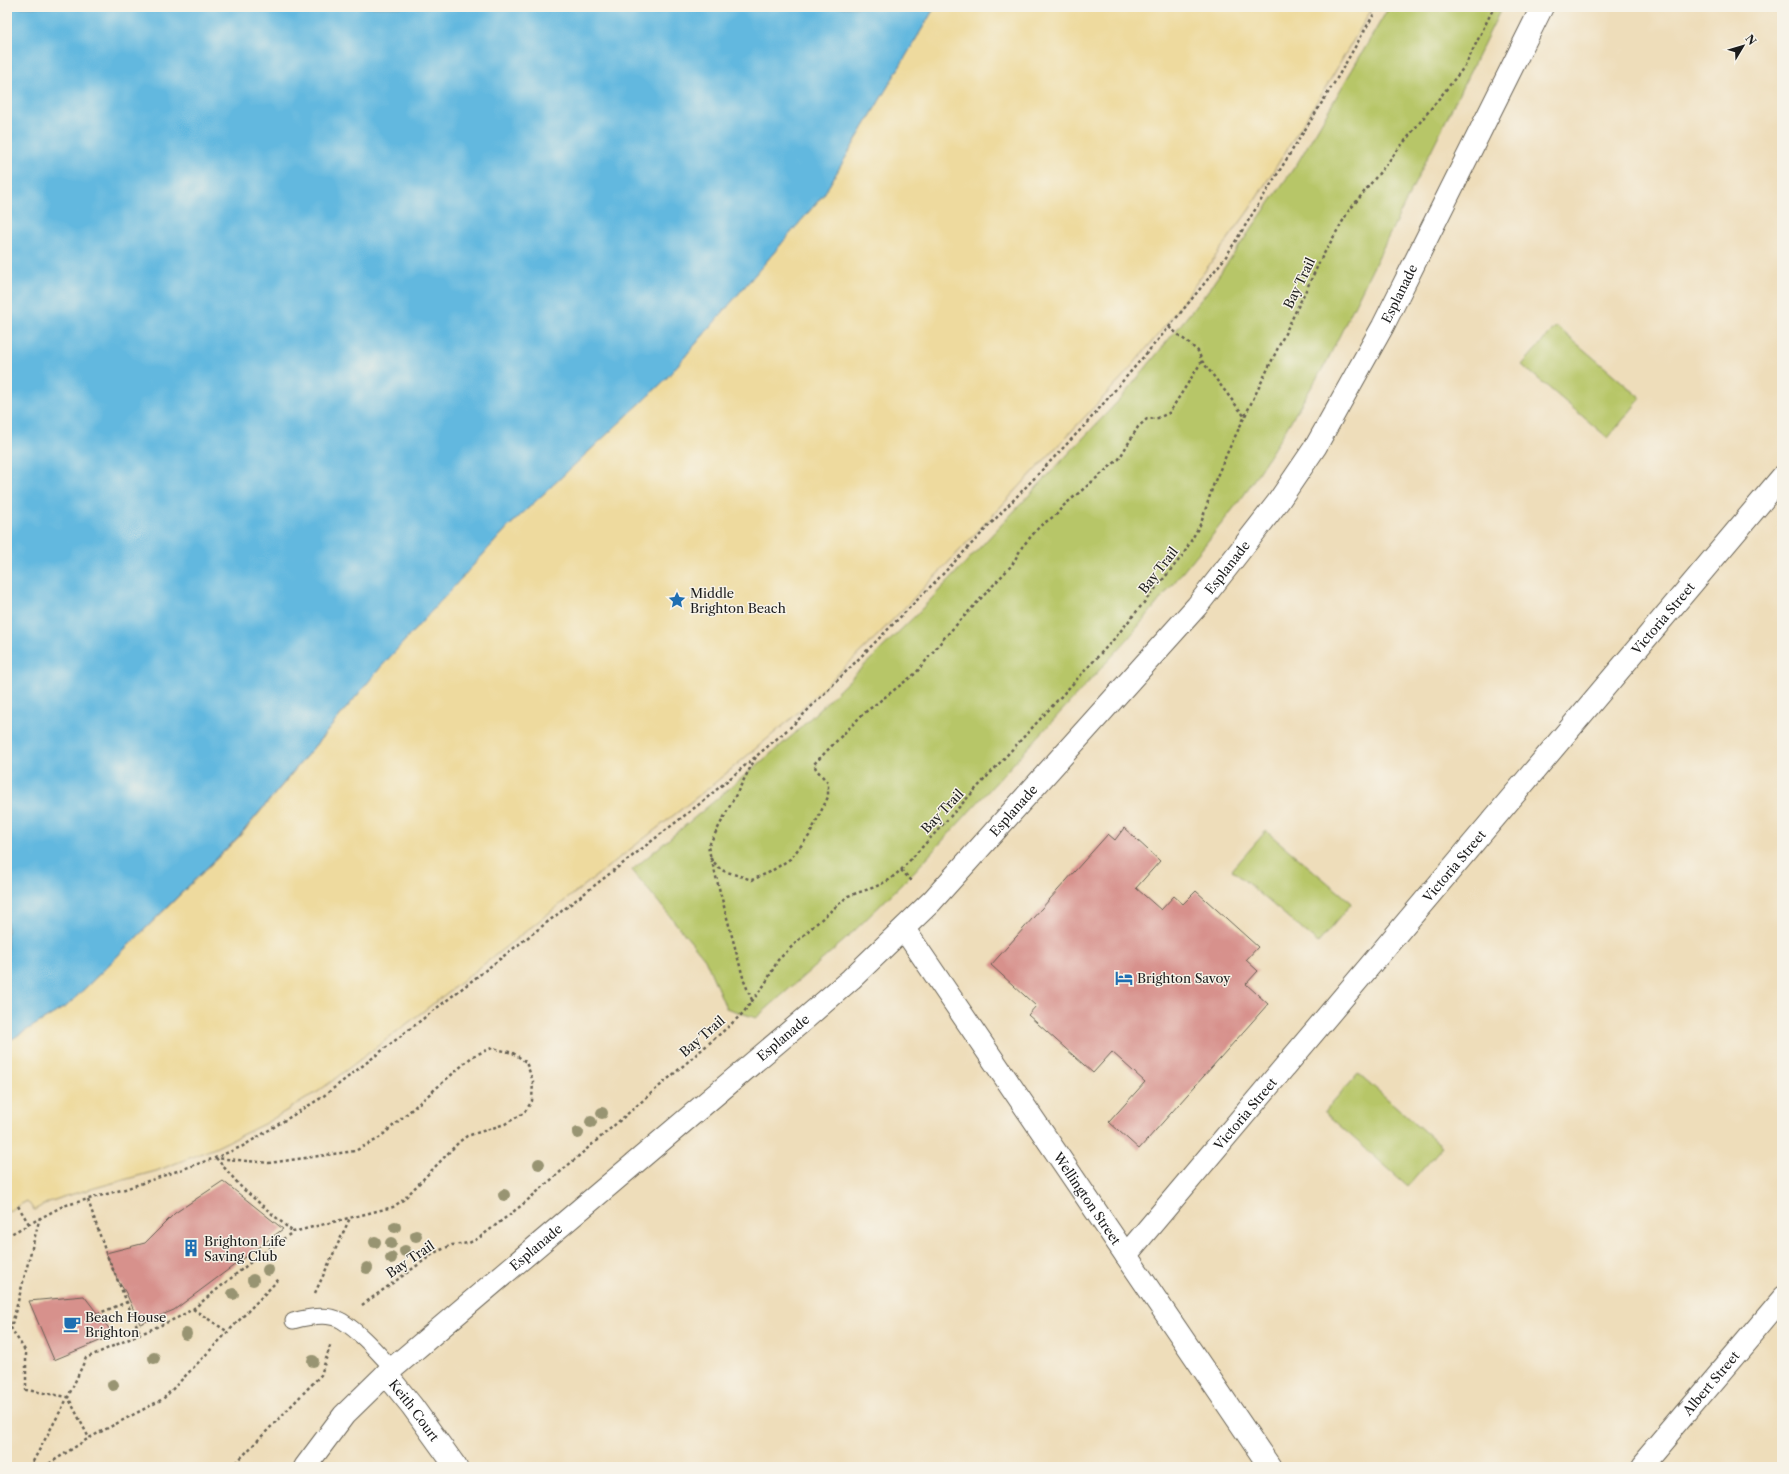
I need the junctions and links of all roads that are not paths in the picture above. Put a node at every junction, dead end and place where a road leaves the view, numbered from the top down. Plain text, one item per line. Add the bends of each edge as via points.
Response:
1 (1542, 7) edge
2 (1782, 477) edge
3 (904, 929) junction
4 (1126, 1255) junction
5 (1782, 1298) edge
6 (297, 1320) road end
7 (389, 1371) junction
8 (306, 1467) edge
9 (456, 1467) edge
10 (1270, 1467) edge
11 (1640, 1467) edge

1 - 3 street, Esplanade via 1383,326 1316,446 1278,502 1229,567 1172,635 938,896
2 - 4 street, Victoria Street
3 - 4 street, Wellington Street
3 - 7 street, Esplanade via 799,1024
4 - 10 street, Wellington Street
5 - 11 street, Albert Street
6 - 7 lane via 325,1316 341,1321 370,1345
7 - 8 street, Esplanade via 344,1415
7 - 9 street, Keith Court

